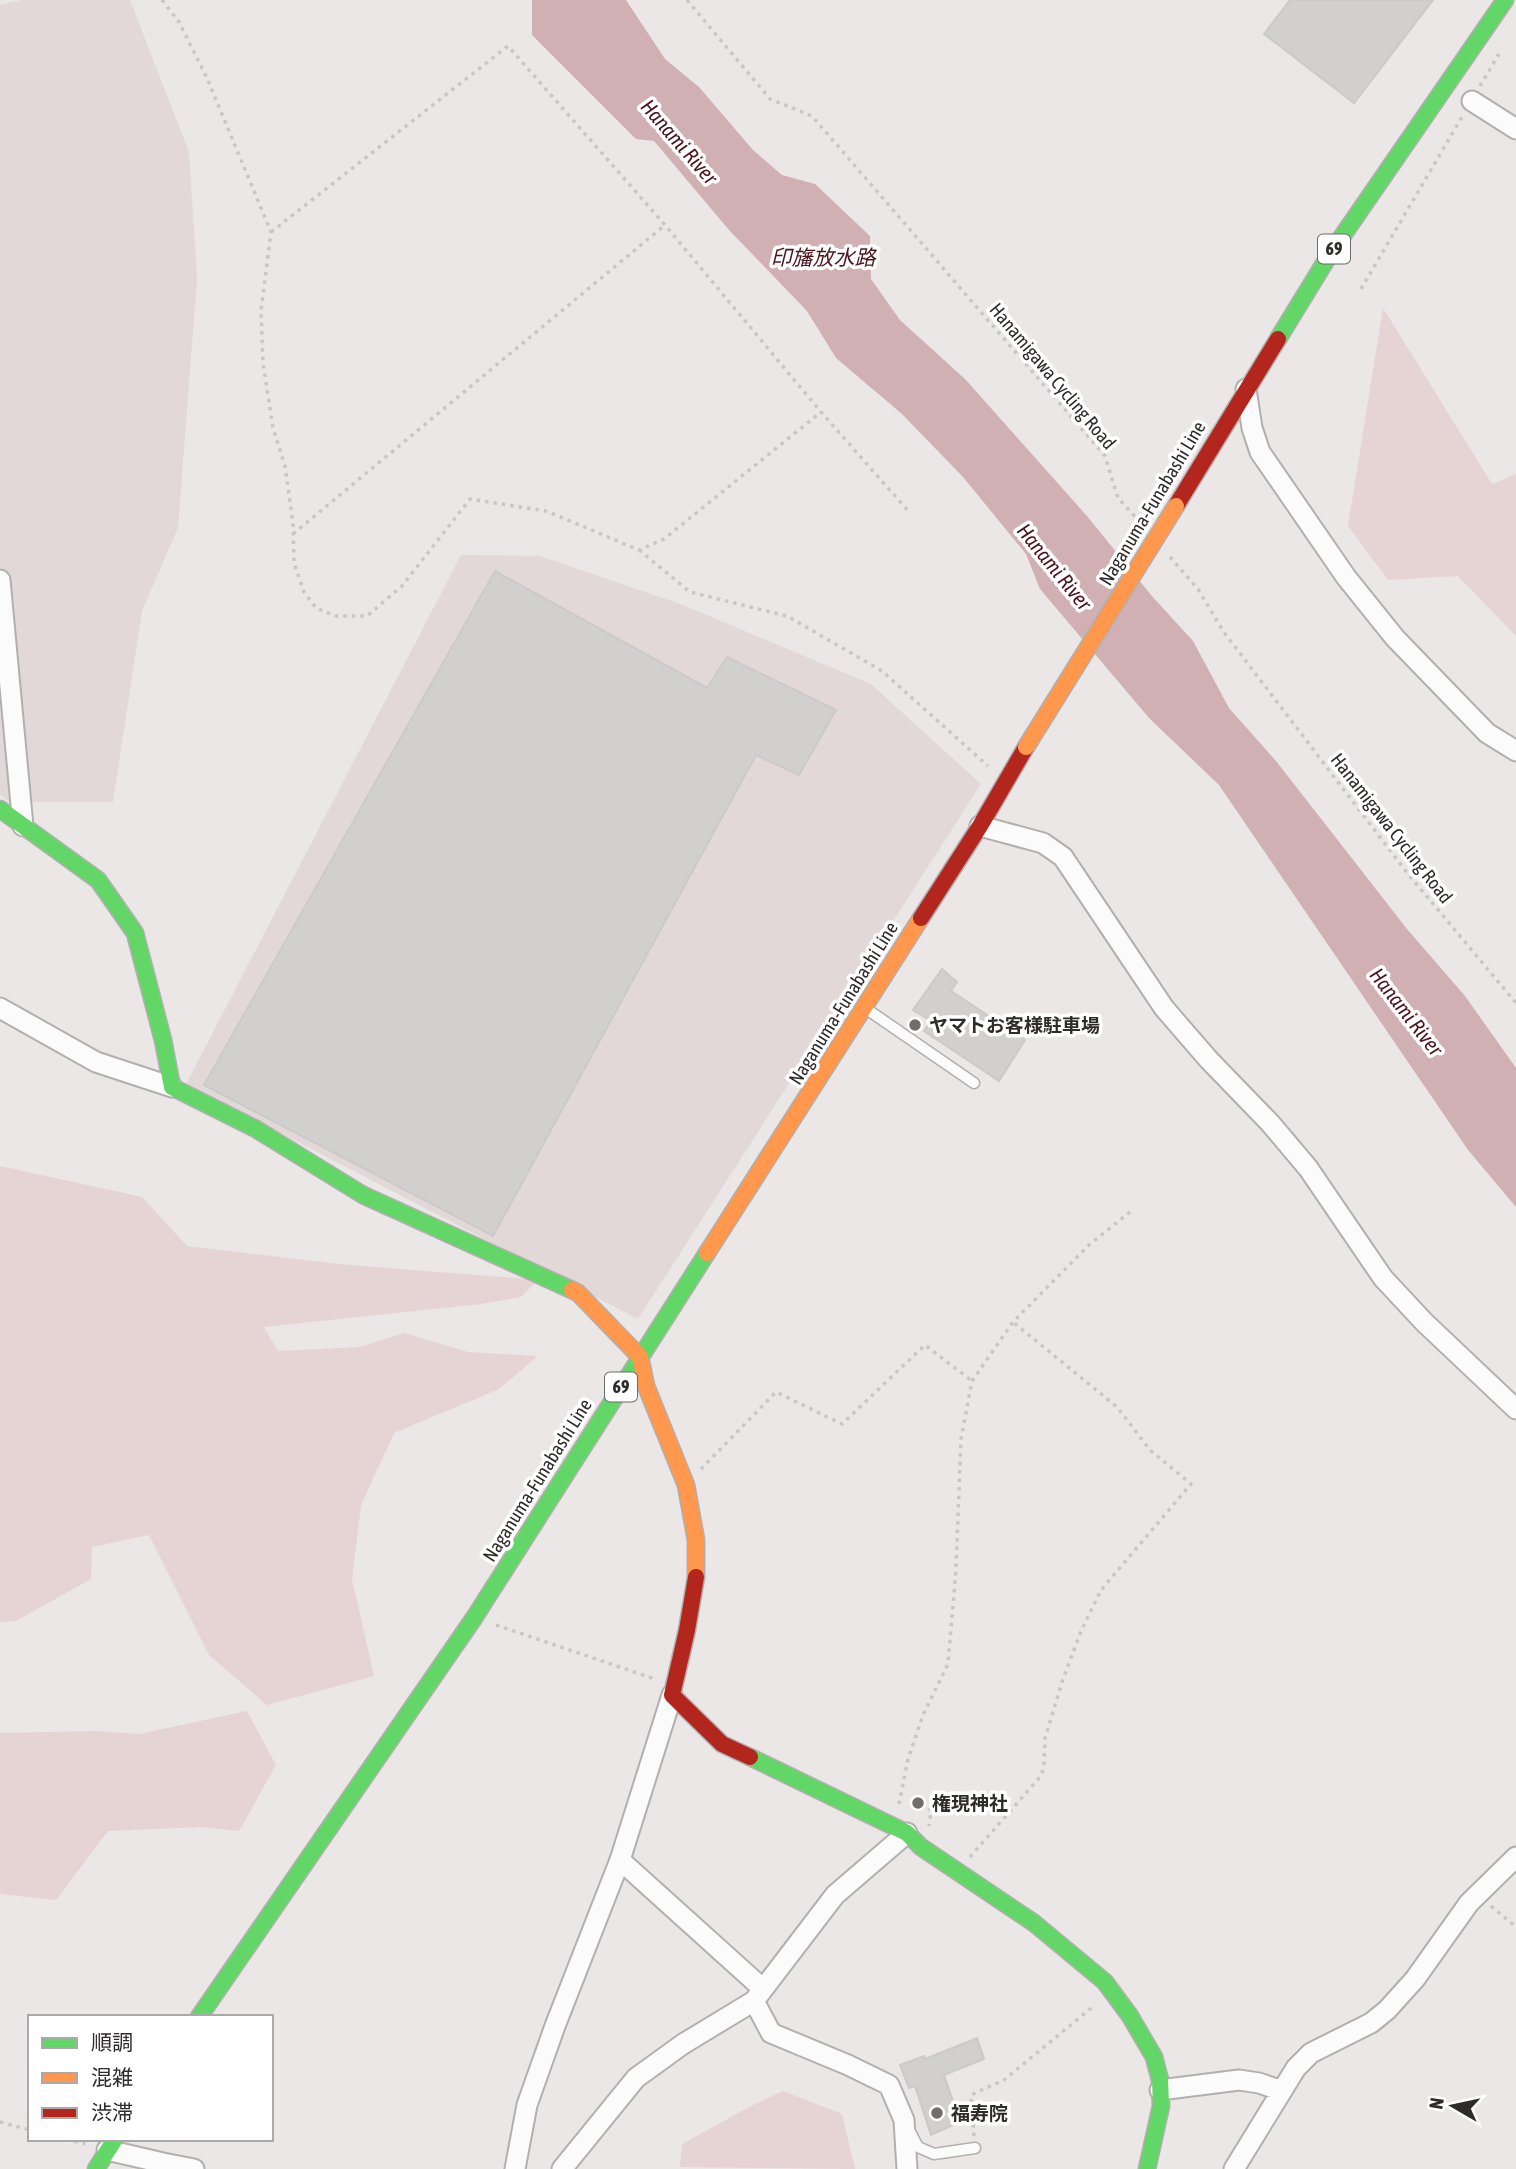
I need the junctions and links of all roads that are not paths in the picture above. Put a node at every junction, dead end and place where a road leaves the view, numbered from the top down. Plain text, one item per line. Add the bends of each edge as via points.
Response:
1 (1505, 0) edge
2 (1472, 102) road end
3 (1516, 129) edge
4 (1246, 388) junction
5 (0, 580) edge
6 (1516, 751) edge
7 (0, 809) edge
8 (23, 826) junction
9 (980, 826) junction
10 (865, 1007) junction
11 (0, 1008) edge
12 (974, 1083) dead end
13 (172, 1087) junction
14 (640, 1357) junction
15 (1516, 1409) edge
16 (673, 1690) junction
17 (918, 1839) junction
18 (1516, 1857) edge
19 (620, 1860) junction
20 (759, 1995) junction
21 (200, 2015) edge
22 (1160, 2090) junction
23 (1282, 2091) junction
24 (904, 2120) junction
25 (111, 2145) edge
26 (975, 2148) road end
27 (166, 2166) edge
28 (96, 2169) edge
29 (194, 2169) edge
30 (515, 2169) edge
31 (562, 2169) edge
32 (907, 2169) edge
33 (1147, 2169) edge
34 (1234, 2169) edge

1 - 4 main road, Naganuma-Funabashi Line / 69 via 1330,254
2 - 3 street
4 - 6 street via 1260,452 1346,577 1395,638 1478,723
4 - 9 main road, Naganuma-Funabashi Line / 69, bridge
5 - 8 street
7 - 8 main road
8 - 13 main road via 98,880 135,933
9 - 10 main road, Naganuma-Funabashi Line / 69
9 - 15 street via 1043,843 1063,857 1164,1008 1308,1168 1383,1278
10 - 12 lane
10 - 14 main road, Naganuma-Funabashi Line / 69
11 - 13 street via 96,1062
13 - 14 main road via 256,1129 363,1195 578,1293
14 - 16 main road via 646,1386 686,1485 696,1540 687,1630
14 - 21 main road, Naganuma-Funabashi Line / 69 via 474,1618
16 - 17 main road via 722,1744
16 - 19 street
17 - 20 street via 835,1895
17 - 22 main road via 1034,1923 1105,1982 1154,2057
18 - 23 street via 1477,1894 1387,2010 1311,2053
19 - 20 street
19 - 30 street via 527,2105
20 - 24 street via 771,2034 889,2085
20 - 31 street via 636,2078
22 - 23 street via 1239,2080
22 - 33 main road via 1161,2106
23 - 34 street
24 - 26 lane via 918,2147 933,2154
24 - 32 street
25 - 27 street
25 - 28 main road
27 - 29 street

